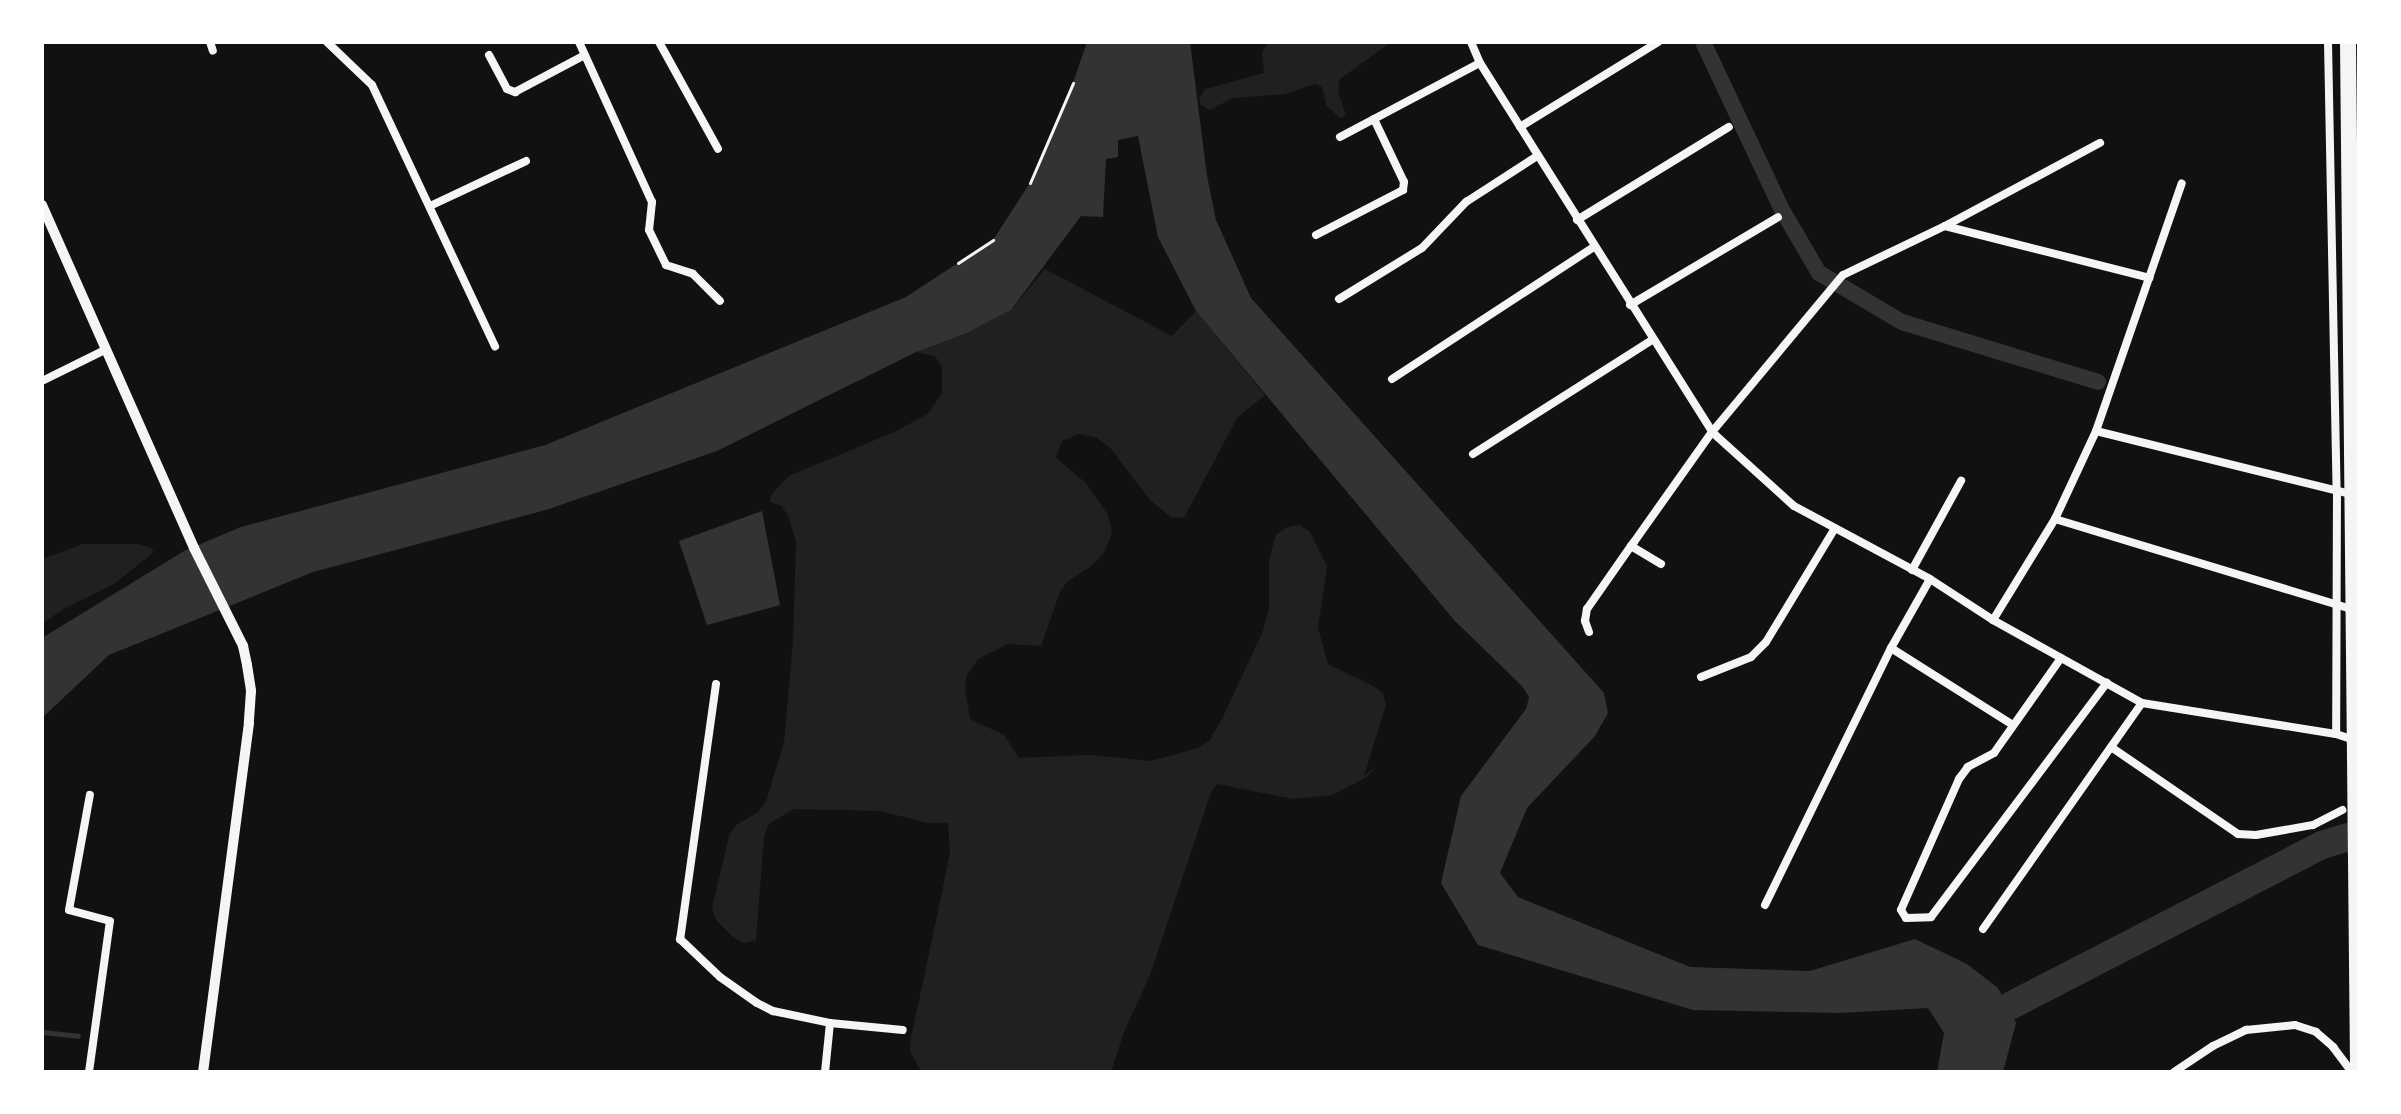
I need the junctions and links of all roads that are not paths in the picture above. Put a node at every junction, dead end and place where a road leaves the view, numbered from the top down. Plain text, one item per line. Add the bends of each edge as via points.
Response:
1 (327, 42) edge
2 (579, 42) edge
3 (659, 42) edge
4 (1471, 42) edge
5 (1658, 42) edge
6 (2328, 42) edge
7 (2348, 42) edge
8 (489, 55) dead end
9 (585, 55) junction
10 (1480, 63) junction
11 (1374, 119) junction
12 (1520, 127) junction
13 (1729, 127) dead end
14 (1340, 137) dead end
15 (2100, 143) dead end
16 (718, 149) dead end
17 (1537, 156) junction
18 (526, 161) dead end
19 (2182, 183) dead end
20 (42, 205) edge
21 (430, 206) junction
22 (1778, 217) dead end
23 (1577, 220) junction
24 (1945, 226) junction
25 (1316, 235) dead end
26 (1594, 247) junction
27 (2150, 278) junction
28 (1339, 299) dead end
29 (720, 301) dead end
30 (1630, 305) junction
31 (1652, 340) junction
32 (495, 346) dead end
33 (107, 349) junction
34 (1392, 379) dead end
35 (42, 381) edge
36 (2096, 431) junction
37 (1712, 432) junction
38 (1473, 454) dead end
39 (1961, 481) dead end
40 (2337, 491) junction
41 (2359, 496) edge
42 (2055, 519) junction
43 (1835, 528) junction
44 (1631, 546) junction
45 (1661, 564) dead end
46 (1912, 570) junction
47 (1930, 579) junction
48 (2335, 604) junction
49 (2359, 611) edge
50 (1993, 620) junction
51 (1589, 632) dead end
52 (1891, 648) junction
53 (2061, 658) junction
54 (1701, 677) dead end
55 (2107, 683) junction
56 (716, 684) dead end
57 (2142, 703) junction
58 (2013, 725) junction
59 (2336, 734) junction
60 (2359, 742) edge
61 (2111, 747) junction
62 (90, 795) dead end
63 (2342, 810) dead end
64 (1765, 905) dead end
65 (1983, 929) dead end
66 (830, 1023) junction
67 (903, 1030) dead end
68 (89, 1072) edge
69 (203, 1072) edge
70 (825, 1072) edge
71 (2174, 1072) edge
72 (2352, 1072) edge
73 (2358, 1072) edge

1 - 21 street via 372,85
2 - 9 street
3 - 16 street
4 - 10 street
5 - 12 street
6 - 40 street
7 - 73 highway
8 - 9 street via 507,89 515,92
9 - 29 street via 652,202 649,230 666,265 693,274
10 - 11 street
10 - 12 street
11 - 14 street
11 - 25 street via 1403,190
12 - 17 street
13 - 23 street
15 - 24 street
17 - 23 street
17 - 28 street via 1466,202 1422,248
18 - 21 street
19 - 27 street
20 - 33 street
21 - 32 street
22 - 30 street
23 - 26 street
24 - 27 street
24 - 37 street via 1843,275
26 - 30 street
26 - 34 street
27 - 36 street
30 - 31 street
31 - 37 street
31 - 38 street
33 - 35 street
33 - 69 street via 243,646 250,707
36 - 40 street
36 - 42 street
37 - 43 street via 1794,506
37 - 44 street
39 - 46 street
40 - 41 street
40 - 48 street
42 - 48 street
42 - 50 street
43 - 46 street
43 - 54 street via 1766,642 1751,657
44 - 45 street
44 - 51 street via 1587,609
46 - 47 street
47 - 50 street
47 - 52 street
48 - 49 street
48 - 59 street
50 - 53 street
52 - 58 street
52 - 64 street
53 - 55 street
53 - 58 street
55 - 57 street
55 - 58 street via 1931,917 1906,918 1901,910 1959,779 1968,767 1994,753
56 - 66 street via 680,939 757,1003
57 - 59 street
57 - 61 street
59 - 60 street
61 - 63 street via 2238,834 2313,825
61 - 65 street
62 - 68 street via 69,910 110,921
66 - 67 street
66 - 70 street
71 - 72 street via 2246,1030 2295,1025 2316,1032

